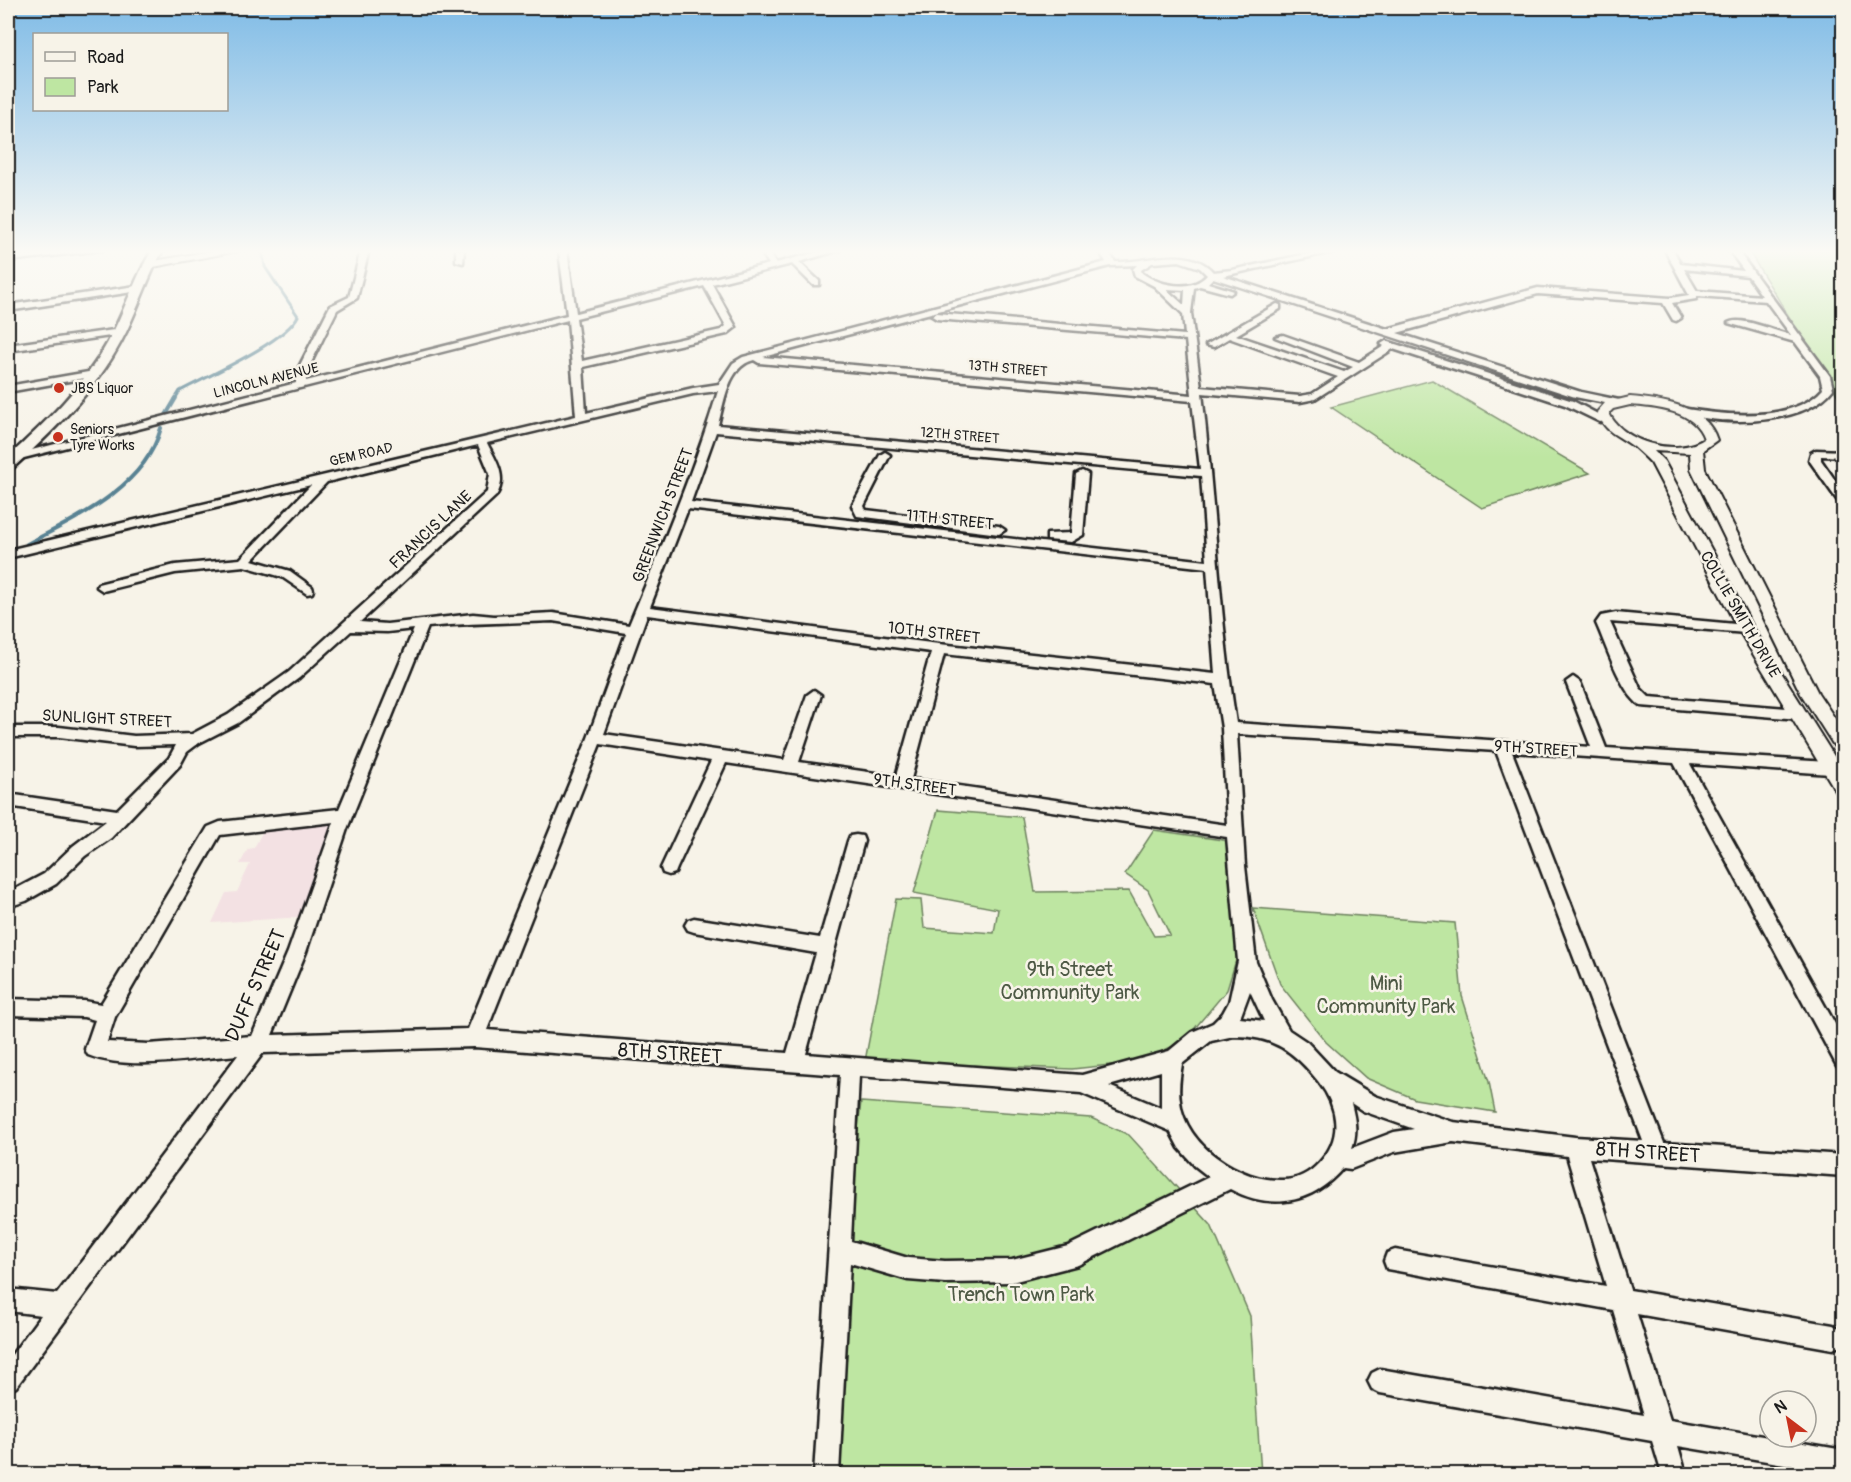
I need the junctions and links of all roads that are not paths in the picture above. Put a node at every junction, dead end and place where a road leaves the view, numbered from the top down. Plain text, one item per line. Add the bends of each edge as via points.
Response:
1 (125, 319) edge
2 (328, 319) edge
3 (562, 319) edge
4 (571, 319) edge
5 (727, 319) edge
6 (906, 319) edge
7 (971, 319) edge
8 (1188, 319) edge
9 (1255, 319) edge
10 (1313, 319) edge
11 (1328, 319) edge
12 (1452, 319) edge
13 (1783, 319) edge
14 (1732, 324) dead end
15 (1339, 328) dead end
16 (121, 332) junction
17 (1227, 335) junction
18 (1280, 337) dead end
19 (1191, 338) junction
20 (1799, 340) junction
21 (1385, 341) junction
22 (1211, 345) dead end
23 (8, 348) edge
24 (747, 359) junction
25 (578, 364) junction
26 (1360, 366) junction
27 (94, 374) junction
28 (1345, 376) junction
29 (301, 385) junction
30 (723, 387) junction
31 (8, 388) edge
32 (1197, 394) junction
33 (1620, 402) junction
34 (1681, 411) junction
35 (581, 418) junction
36 (1604, 420) junction
37 (1734, 420) junction
38 (712, 428) junction
39 (1710, 432) junction
40 (480, 441) junction
41 (1637, 443) junction
42 (1696, 449) junction
43 (1844, 454) edge
44 (885, 455) dead end
45 (12, 461) edge
46 (1206, 473) junction
47 (1082, 474) dead end
48 (322, 479) junction
49 (1844, 502) edge
50 (684, 505) junction
51 (1012, 537) junction
52 (8, 554) edge
53 (244, 562) junction
54 (1213, 565) junction
55 (103, 587) dead end
56 (307, 590) dead end
57 (643, 610) junction
58 (423, 624) junction
59 (345, 626) junction
60 (1746, 629) junction
61 (634, 630) junction
62 (939, 650) junction
63 (1222, 680) junction
64 (1573, 682) dead end
65 (814, 695) dead end
66 (1800, 714) junction
67 (1229, 728) junction
68 (8, 732) edge
69 (595, 738) junction
70 (194, 739) junction
71 (1502, 746) junction
72 (1844, 747) edge
73 (1601, 753) junction
74 (721, 756) junction
75 (1679, 758) junction
76 (789, 766) junction
77 (1837, 769) edge
78 (902, 782) junction
79 (1844, 788) edge
80 (8, 800) edge
81 (345, 815) junction
82 (120, 817) junction
83 (1234, 832) junction
84 (856, 841) dead end
85 (669, 868) dead end
86 (8, 900) edge
87 (694, 925) dead end
88 (827, 947) junction
89 (1247, 961) junction
90 (8, 1007) edge
91 (106, 1014) junction
92 (1220, 1028) junction
93 (1282, 1036) junction
94 (474, 1038) junction
95 (258, 1044) junction
96 (1175, 1058) junction
97 (1844, 1060) edge
98 (795, 1062) junction
99 (850, 1066) junction
100 (1330, 1078) junction
101 (1082, 1084) junction
102 (1176, 1125) junction
103 (1453, 1132) junction
104 (1575, 1148) junction
105 (1658, 1153) junction
106 (1340, 1157) junction
107 (1844, 1166) edge
108 (1229, 1178) junction
109 (841, 1249) junction
110 (1395, 1261) dead end
111 (8, 1300) edge
112 (1622, 1300) junction
113 (63, 1306) junction
114 (1833, 1337) dead end
115 (8, 1379) edge
116 (1380, 1381) dead end
117 (1661, 1431) junction
118 (1844, 1463) edge
119 (826, 1474) edge
120 (1674, 1474) edge

1 - 16 main road
2 - 29 street via 301,373
3 - 29 street, LINCOLN AVENUE
4 - 25 street
5 - 25 street via 731,327 724,332
6 - 24 street
7 - 19 street
8 - 19 street
9 - 17 street
10 - 15 street
11 - 21 street
12 - 21 street, 13TH STREET
13 - 20 street
14 - 20 street via 1758,327 1773,335
16 - 23 street
16 - 27 main road
17 - 22 street
17 - 28 street
18 - 26 street
19 - 32 street
20 - 37 street via 1825,376 1826,394 1803,407
21 - 26 street, 13TH STREET
21 - 33 street via 1579,395
21 - 36 street via 1569,403
24 - 30 street, GREENWICH STREET via 732,369
24 - 32 street, 13TH STREET
25 - 35 street
26 - 28 street, 13TH STREET
27 - 31 street
27 - 45 main road
28 - 32 street, 13TH STREET via 1315,396 1300,399
29 - 45 street, LINCOLN AVENUE
30 - 35 street, GEM ROAD
30 - 38 street, GREENWICH STREET
32 - 46 street
33 - 34 street via 1655,404
33 - 36 street via 1603,412
34 - 37 street
34 - 39 street
35 - 40 street, GEM ROAD
36 - 41 street
37 - 39 street
38 - 46 street, 12TH STREET
38 - 50 street, GREENWICH STREET
39 - 42 street via 1711,440
40 - 48 street, GEM ROAD
40 - 59 street, FRANCIS LANE via 494,466 496,489
41 - 42 street via 1675,450
41 - 60 street, COLLIE SMITH DRIVE via 1657,461
42 - 72 street, COLLIE SMITH DRIVE via 1698,469 1810,694
43 - 49 street via 1816,453 1815,459
44 - 51 street via 858,506 861,513
46 - 54 street
47 - 51 street via 1077,535
48 - 52 street, GEM ROAD
48 - 53 street
50 - 51 street, 11TH STREET
50 - 57 street, GREENWICH STREET
51 - 54 street, 11TH STREET
53 - 55 street via 175,569
53 - 56 street via 286,574
54 - 63 street
57 - 61 street, GREENWICH STREET
57 - 62 street, 10TH STREET
58 - 59 street via 387,628
58 - 61 street via 473,618 553,617
58 - 81 street, DUFF STREET
59 - 70 street, SUNLIGHT STREET via 294,675 233,719
60 - 66 street, COLLIE SMITH DRIVE
60 - 66 street via 1616,617 1603,623 1633,688 1646,702
61 - 69 street, GREENWICH STREET
62 - 63 street, 10TH STREET
62 - 78 street
63 - 67 street
64 - 73 street
65 - 76 street
66 - 77 street, COLLIE SMITH DRIVE
67 - 71 street, 9TH STREET
67 - 83 street
68 - 70 street, SUNLIGHT STREET via 59,732 134,741
69 - 74 street, 9TH STREET
69 - 94 street, GREENWICH STREET
70 - 82 street
71 - 73 street, 9TH STREET
71 - 105 street
73 - 75 street, 9TH STREET
74 - 76 street, 9TH STREET
74 - 85 street
75 - 77 street, 9TH STREET
75 - 97 street
76 - 78 street, 9TH STREET
77 - 79 street, COLLIE SMITH DRIVE
78 - 83 street, 9TH STREET
80 - 82 street
81 - 91 street via 214,831
81 - 95 street, DUFF STREET via 297,952
82 - 86 street via 50,879
83 - 89 street
84 - 88 street
87 - 88 street
88 - 98 street
89 - 92 street via 1238,1003
89 - 93 street
90 - 91 street via 84,1009
91 - 95 street, 8TH STREET via 95,1049 114,1053
92 - 93 street via 1242,1027
92 - 96 street via 1200,1037
93 - 100 street
94 - 95 street, 8TH STREET
94 - 98 street, 8TH STREET
95 - 113 street, DUFF STREET
96 - 101 street
96 - 102 street via 1169,1085
98 - 99 street, 8TH STREET
99 - 101 street, 8TH STREET
99 - 109 street
100 - 103 street via 1370,1104
100 - 106 street via 1346,1121
101 - 102 street
102 - 108 street via 1198,1156
103 - 104 street, 8TH STREET
103 - 106 street via 1394,1142 1351,1159
104 - 105 street, 8TH STREET
104 - 112 street
105 - 107 street, 8TH STREET
106 - 108 street via 1316,1181 1284,1191 1248,1188
108 - 109 street via 1070,1257 1012,1271 908,1269
109 - 119 street
110 - 112 street
111 - 113 street
112 - 114 street
112 - 117 street
113 - 115 street, DUFF STREET
116 - 117 street
117 - 118 street
117 - 120 street

